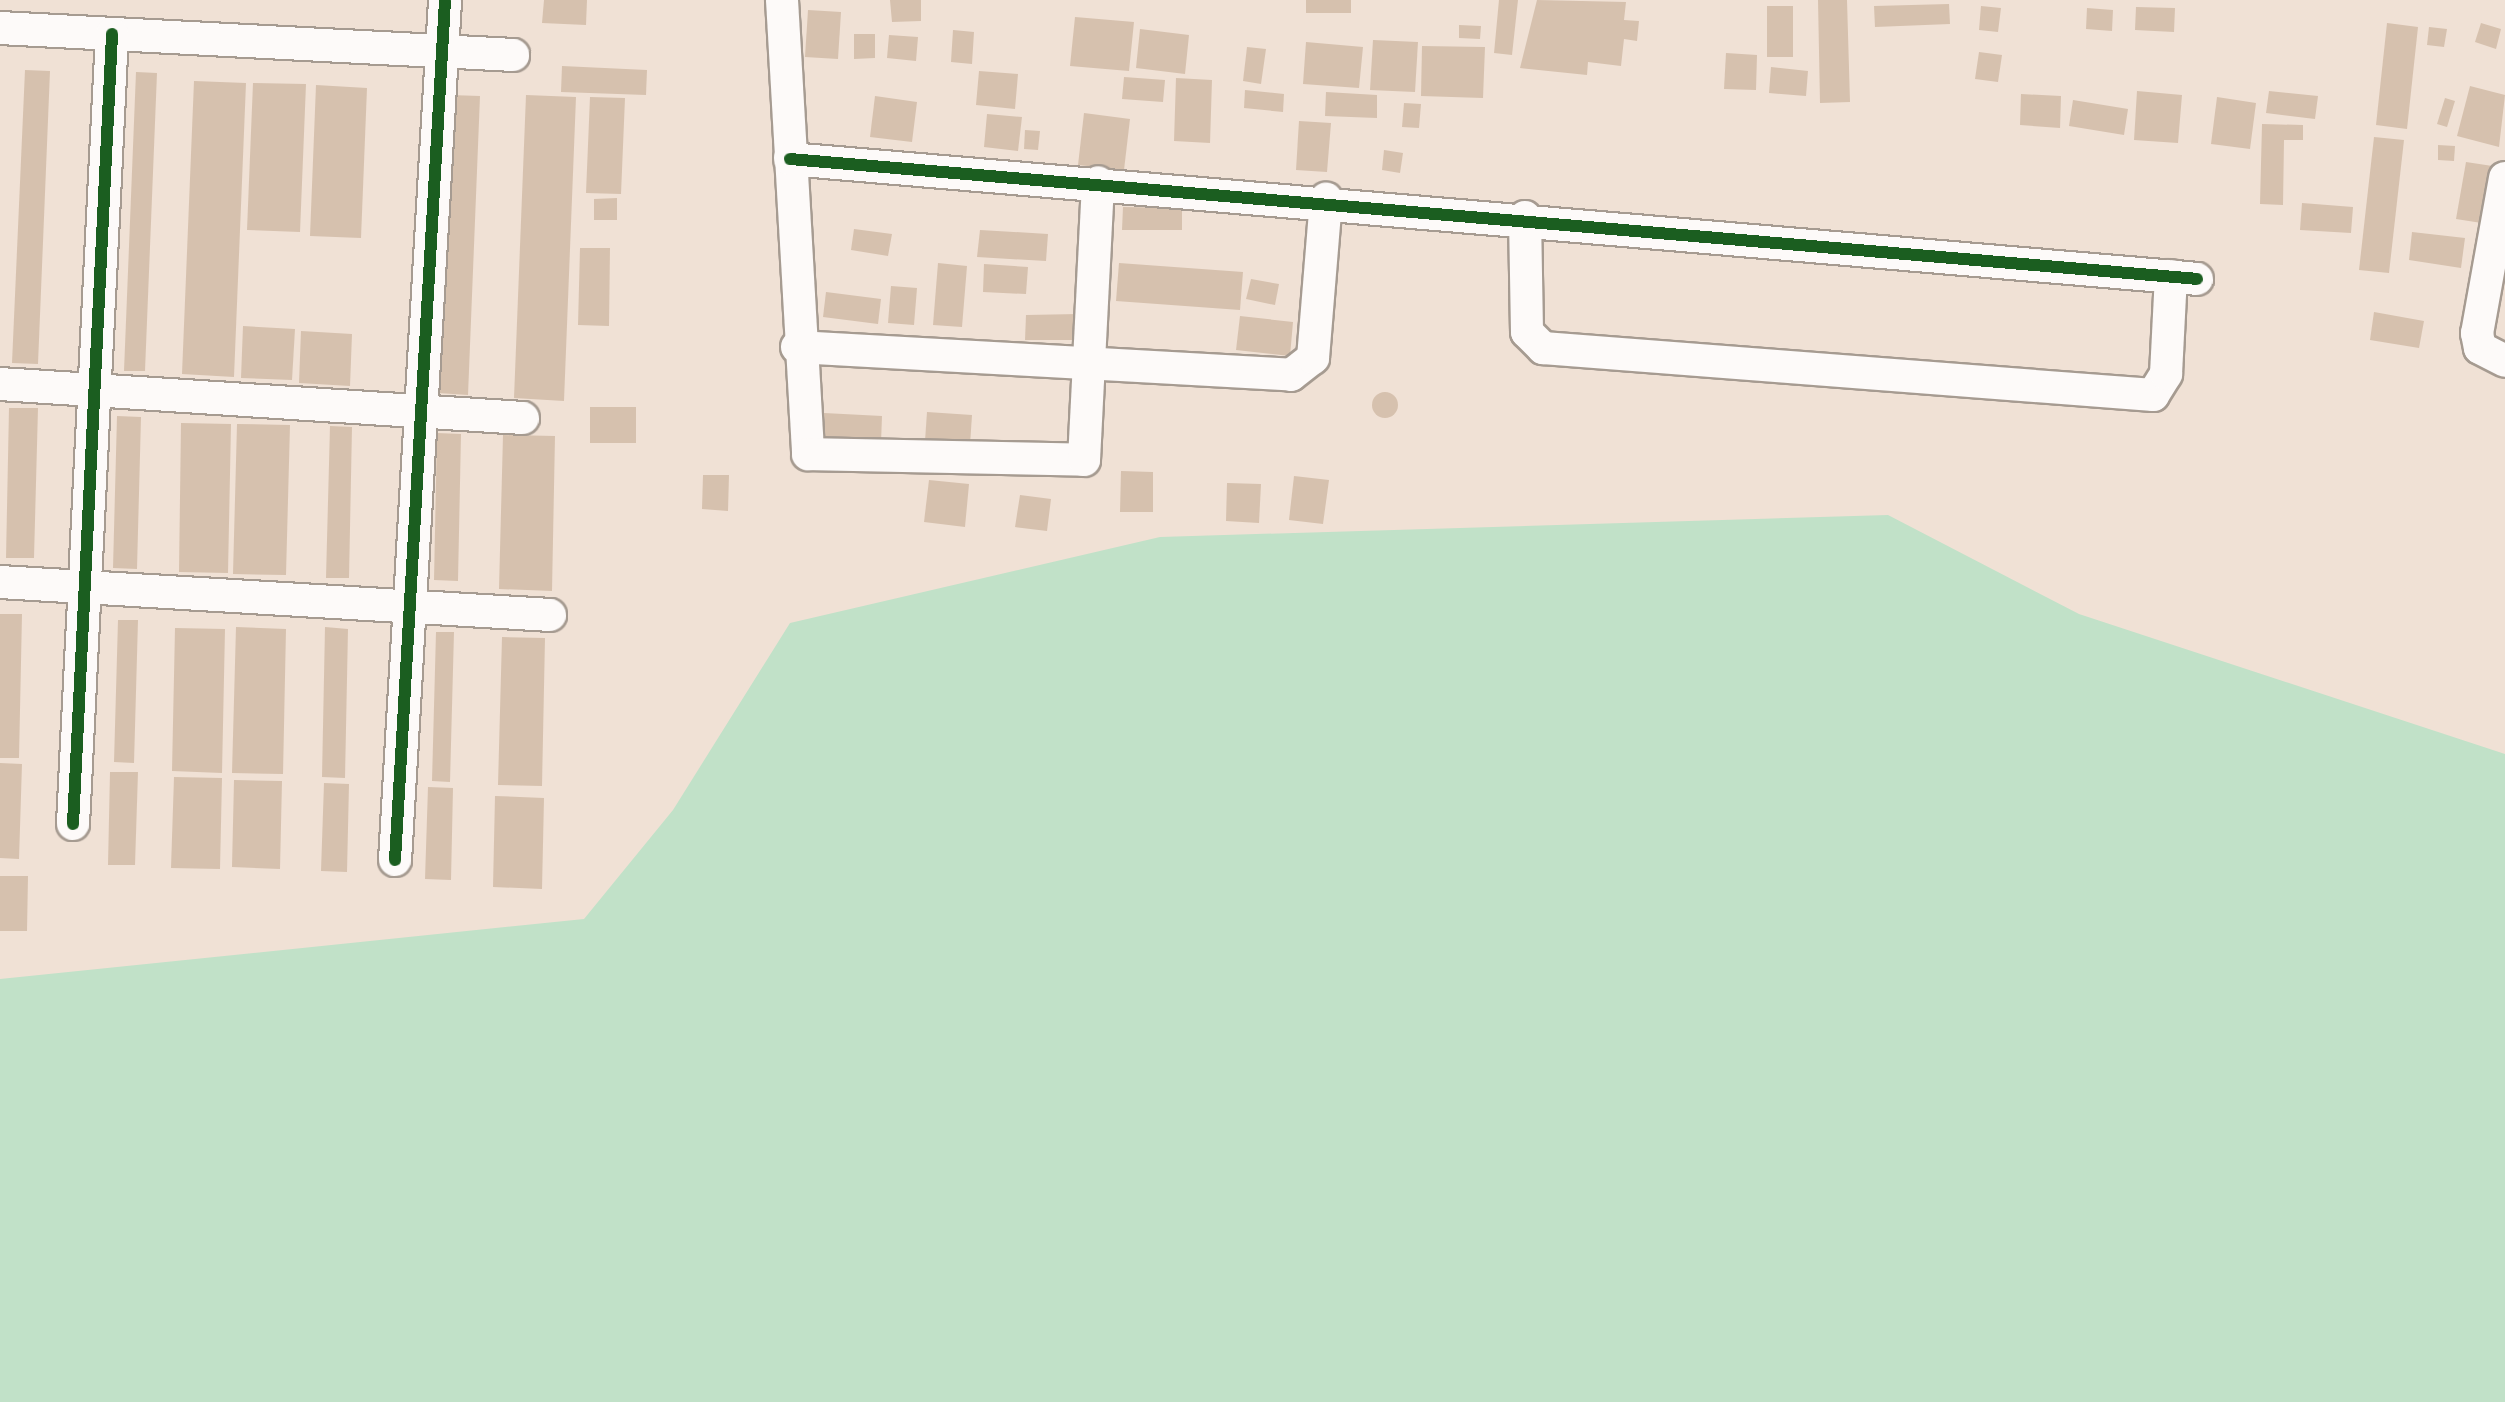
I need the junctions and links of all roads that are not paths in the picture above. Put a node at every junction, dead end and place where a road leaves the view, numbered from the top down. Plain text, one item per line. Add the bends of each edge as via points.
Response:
1 (445, 0) edge
2 (782, 0) edge
3 (0, 28) edge
4 (112, 34) junction
5 (442, 48) junction
6 (513, 54) dead end
7 (790, 159) junction
8 (2505, 178) edge
9 (1098, 182) junction
10 (1326, 199) junction
11 (1525, 217) junction
12 (797, 347) junction
13 (2505, 360) edge
14 (1092, 363) junction
15 (0, 384) edge
16 (92, 389) junction
17 (420, 413) junction
18 (523, 418) dead end
19 (0, 582) edge
20 (81, 588) junction
21 (409, 610) junction
22 (550, 615) dead end
23 (73, 824) dead end
24 (395, 860) dead end

1 - 5 street
2 - 7 street
3 - 4 street
4 - 5 street
4 - 16 street
5 - 6 street
5 - 17 street
7 - 9 street
7 - 12 street
8 - 13 street via 2476,332 2480,348
9 - 10 street
9 - 14 street
10 - 11 street
10 - 14 street via 1312,358 1304,370
11 - 11 street via 2184,278 2166,374 2152,395 1543,348 1526,332
12 - 14 street
12 - 14 street via 800,441 821,460 1070,466 1089,449
15 - 16 street
16 - 17 street
16 - 20 street
17 - 18 street
17 - 21 street
19 - 20 street
20 - 21 street
20 - 23 street
21 - 22 street
21 - 24 street

